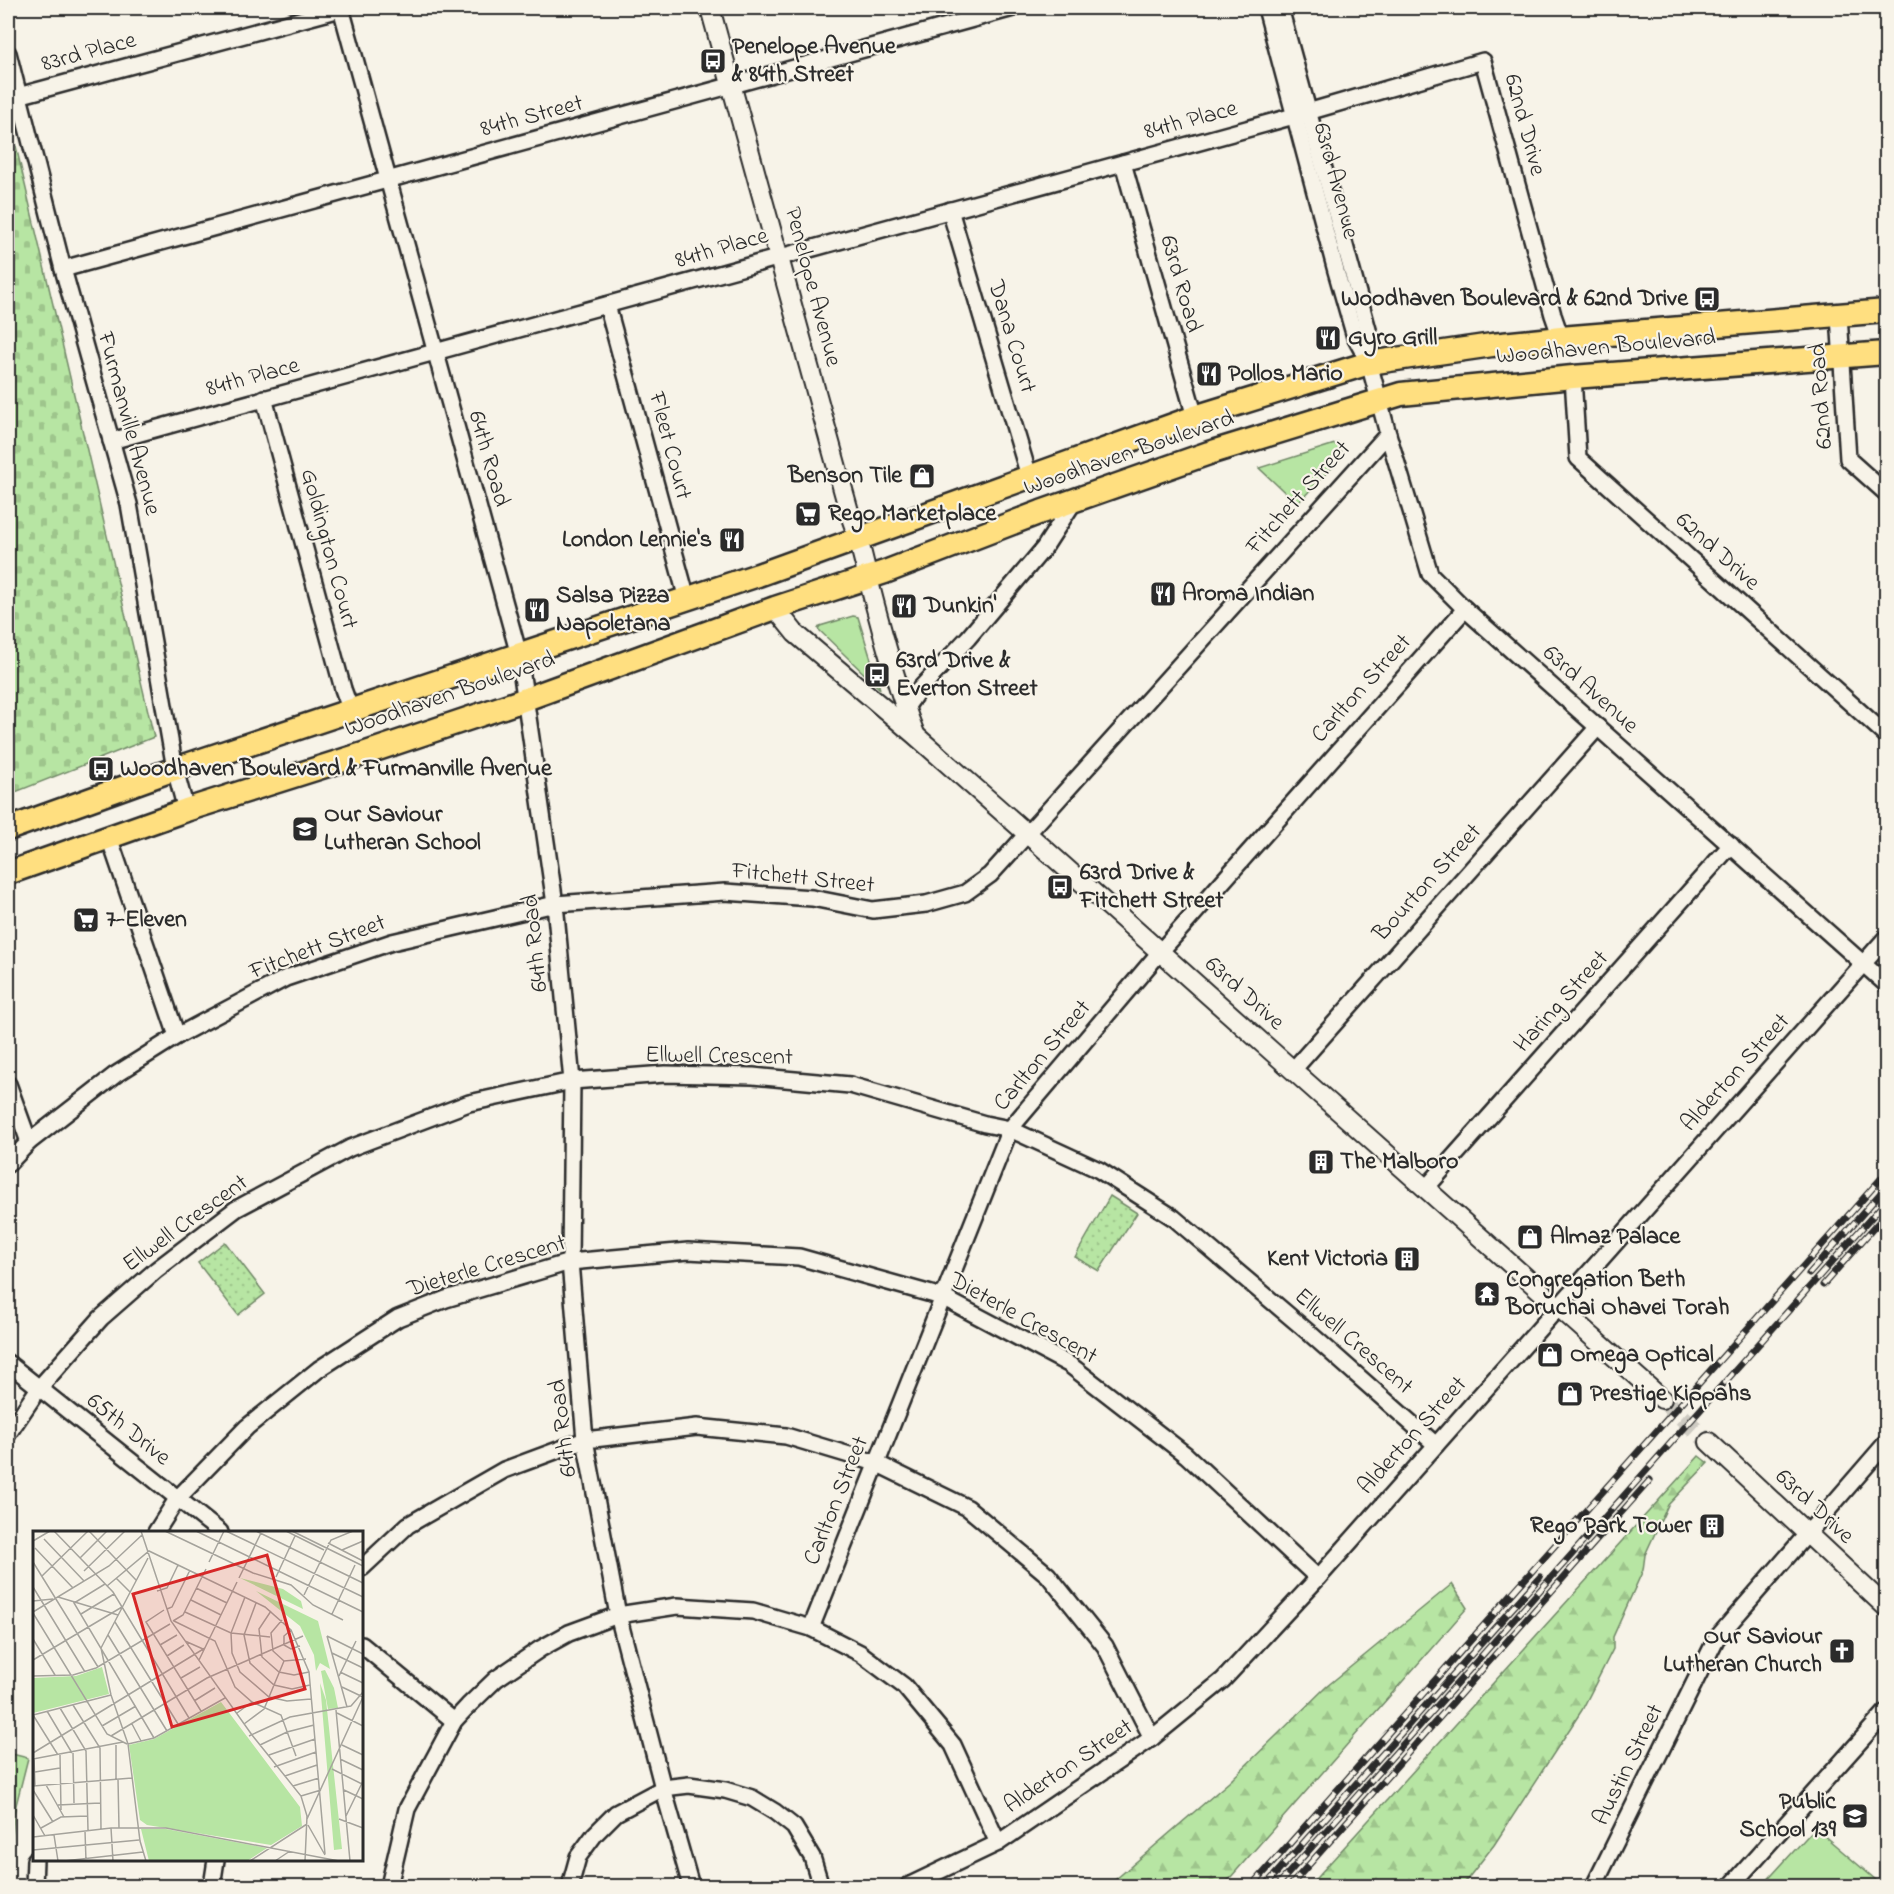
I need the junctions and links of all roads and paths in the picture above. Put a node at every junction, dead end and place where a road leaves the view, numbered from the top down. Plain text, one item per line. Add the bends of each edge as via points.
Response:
1 (342, 8) edge
2 (710, 8) edge
3 (1013, 8) edge
4 (1266, 8) edge
5 (1280, 8) edge
6 (8, 53) edge
7 (1483, 61) joint
8 (731, 85) junction
9 (18, 96) junction
10 (1302, 114) junction
11 (1123, 163) junction
12 (388, 180) junction
13 (950, 210) junction
14 (779, 257) junction
15 (63, 268) junction
16 (607, 305) junction
17 (1887, 311) edge
18 (1839, 315) junction
19 (1561, 338) junction
20 (435, 351) junction
21 (1887, 353) edge
22 (1842, 355) junction
23 (1369, 363) junction
24 (1573, 376) junction
25 (264, 398) junction
26 (1378, 401) junction
27 (1195, 417) junction
28 (1388, 434) junction
29 (111, 441) junction
30 (1029, 476) junction
31 (1887, 493) edge
32 (1075, 500) junction
33 (859, 538) junction
34 (868, 578) junction
35 (687, 599) junction
36 (776, 608) junction
37 (1465, 609) junction
38 (519, 655) junction
39 (526, 698) junction
40 (905, 709) junction
41 (351, 711) junction
42 (1598, 727) junction
43 (915, 735) junction
44 (1887, 735) edge
45 (175, 769) junction
46 (186, 810) junction
47 (8, 829) edge
48 (1027, 833) junction
49 (109, 837) junction
50 (1731, 845) junction
51 (8, 873) edge
52 (555, 904) junction
53 (1887, 938) edge
54 (1160, 952) junction
55 (1864, 964) junction
56 (1887, 984) edge
57 (177, 1036) junction
58 (1293, 1070) junction
59 (572, 1081) junction
60 (8, 1084) edge
61 (1010, 1129) junction
62 (29, 1142) junction
63 (8, 1164) edge
64 (1426, 1188) junction
65 (570, 1262) junction
66 (942, 1297) junction
67 (1559, 1306) junction
68 (8, 1363) edge
69 (39, 1388) junction
70 (1662, 1398) tunnel mouth
71 (8, 1434) edge
72 (585, 1440) junction
73 (1709, 1442) tunnel mouth
74 (1887, 1443) edge
75 (1436, 1444) junction
76 (876, 1463) junction
77 (177, 1499) junction
78 (157, 1531) edge
79 (217, 1531) edge
80 (1807, 1533) junction
81 (363, 1567) edge
82 (1318, 1578) junction
83 (1887, 1607) edge
84 (618, 1615) junction
85 (811, 1628) junction
86 (363, 1646) edge
87 (1887, 1712) edge
88 (454, 1721) junction
89 (1152, 1738) junction
90 (663, 1788) junction
91 (998, 1843) junction
92 (35, 1861) edge
93 (216, 1861) edge
94 (34, 1887) edge
95 (212, 1887) edge
96 (389, 1887) edge
97 (570, 1887) edge
98 (691, 1887) edge
99 (821, 1887) edge
100 (908, 1887) edge
101 (1594, 1887) edge
102 (1731, 1887) edge

1 - 9 street, 83rd Place
1 - 12 street, 64th Road
2 - 8 street, Penelope Avenue
3 - 8 street, 84th Street
4 - 10 street, 63rd Avenue
5 - 10 street, 63rd Avenue
6 - 9 street, Furmanville Avenue
7 - 10 street, 84th Place
7 - 19 street, 62nd Drive
8 - 12 street, 84th Street
8 - 14 street, Penelope Avenue
9 - 15 street, Furmanville Avenue
10 - 11 street, 84th Place
10 - 23 street, 63rd Avenue via 1370,337
11 - 13 street, 84th Place
11 - 27 street, 63rd Road
12 - 15 street, 84th Street
12 - 20 street, 64th Road
13 - 14 street, 84th Place
13 - 30 street, Dana Court
14 - 16 street, 84th Place
14 - 33 street, Penelope Avenue
15 - 29 street, Furmanville Avenue
16 - 20 street, 84th Place
16 - 35 street, Fleet Court
17 - 18 main road, Woodhaven Boulevard
18 - 19 main road, Woodhaven Boulevard
18 - 22 street, 62nd Road
19 - 23 main road, Woodhaven Boulevard
20 - 25 street, 84th Place
20 - 38 street, 64th Road
21 - 22 main road, Woodhaven Boulevard
22 - 24 main road, Woodhaven Boulevard
22 - 31 street, 62nd Road via 1848,459
23 - 26 street, 63rd Avenue
23 - 27 main road, Woodhaven Boulevard
24 - 26 main road, Woodhaven Boulevard via 1401,394
24 - 44 street, 62nd Drive via 1578,458
25 - 29 street, 84th Place
25 - 41 street, Goldington Court
26 - 28 street, 63rd Avenue
26 - 32 main road, Woodhaven Boulevard via 1209,453
27 - 30 main road, Woodhaven Boulevard
28 - 37 street, 63rd Avenue via 1430,573
28 - 48 street, Fitchett Street
29 - 45 street, Furmanville Avenue via 129,504
30 - 33 main road, Woodhaven Boulevard
32 - 34 main road, Woodhaven Boulevard
32 - 40 street via 1044,548
33 - 34 street, Penelope Avenue
33 - 35 main road, Woodhaven Boulevard
34 - 36 main road, Woodhaven Boulevard
34 - 40 street, 63rd Drive
35 - 38 main road, Woodhaven Boulevard
36 - 39 main road, Woodhaven Boulevard
36 - 43 street via 795,633
37 - 42 street, 63rd Avenue
37 - 54 street, Carlton Street
38 - 39 street, 64th Road
38 - 41 main road, Woodhaven Boulevard
39 - 46 main road, Woodhaven Boulevard
39 - 52 street, 64th Road
40 - 43 street, 63rd Drive
41 - 45 main road, Woodhaven Boulevard
42 - 50 street, 63rd Avenue
42 - 58 street, Bourton Street
43 - 48 street, 63rd Drive
45 - 46 street, Furmanville Avenue
45 - 47 main road, Woodhaven Boulevard
46 - 49 main road, Woodhaven Boulevard
48 - 52 street, Fitchett Street via 990,875 965,893 926,904 873,910 812,898 725,892
48 - 54 street, 63rd Drive
49 - 51 main road, Woodhaven Boulevard
49 - 57 street
50 - 55 street, 63rd Avenue
50 - 64 street, Haring Street
52 - 57 street, Fitchett Street via 392,942 286,978
52 - 59 street, 64th Road
53 - 55 street, Alderton Street
54 - 58 street, 63rd Drive
54 - 61 street, Carlton Street
55 - 56 street, 63rd Avenue
55 - 67 street, Alderton Street
57 - 62 street, Fitchett Street via 115,1075
58 - 64 street, 63rd Drive
59 - 61 street, Ellwell Crescent via 666,1074 753,1076 850,1085
59 - 65 street, 64th Road
59 - 69 street, Ellwell Crescent via 469,1103 350,1148 236,1209 101,1318
60 - 62 street
61 - 66 street, Carlton Street
61 - 75 street, Ellwell Crescent via 1099,1170 1174,1218
62 - 63 street, Fitchett Street
64 - 67 street, 63rd Drive
65 - 66 street, Dieterle Crescent via 688,1251 799,1257
65 - 72 street, 64th Road
65 - 77 street, Dieterle Crescent via 446,1299 398,1318 319,1369 247,1427
66 - 76 street, Carlton Street
66 - 82 street, Dieterle Crescent via 1070,1365 1186,1455
67 - 70 street, 63rd Drive
67 - 75 street, Alderton Street
68 - 69 street, 65th Drive
69 - 71 street, Ellwell Crescent
69 - 77 street, 65th Drive
72 - 76 street via 697,1427 786,1436
72 - 81 street via 504,1470 446,1503 408,1525
72 - 84 street, 64th Road
73 - 80 street, 63rd Drive
74 - 80 street, Austin Street
75 - 82 street, Alderton Street
76 - 85 street, Carlton Street
76 - 89 street via 968,1508 1048,1575 1105,1646
77 - 78 street, Dieterle Crescent
77 - 79 street, 65th Drive
80 - 83 street, 63rd Drive
80 - 101 street, Austin Street via 1716,1638
82 - 89 street, Alderton Street via 1223,1680
84 - 85 street via 677,1606 753,1611
84 - 88 street via 569,1633 540,1649 496,1679
84 - 90 street, 64th Road
85 - 91 street via 860,1653 904,1686 953,1745
86 - 88 street
87 - 102 street
88 - 96 street via 407,1809
89 - 91 street, Alderton Street
90 - 97 street via 616,1813 596,1834 578,1857
90 - 98 street, 64th Road
90 - 99 street via 689,1785 726,1790 752,1798 775,1812 794,1827 812,1857
91 - 100 street, Alderton Street
92 - 94 street
93 - 95 street

